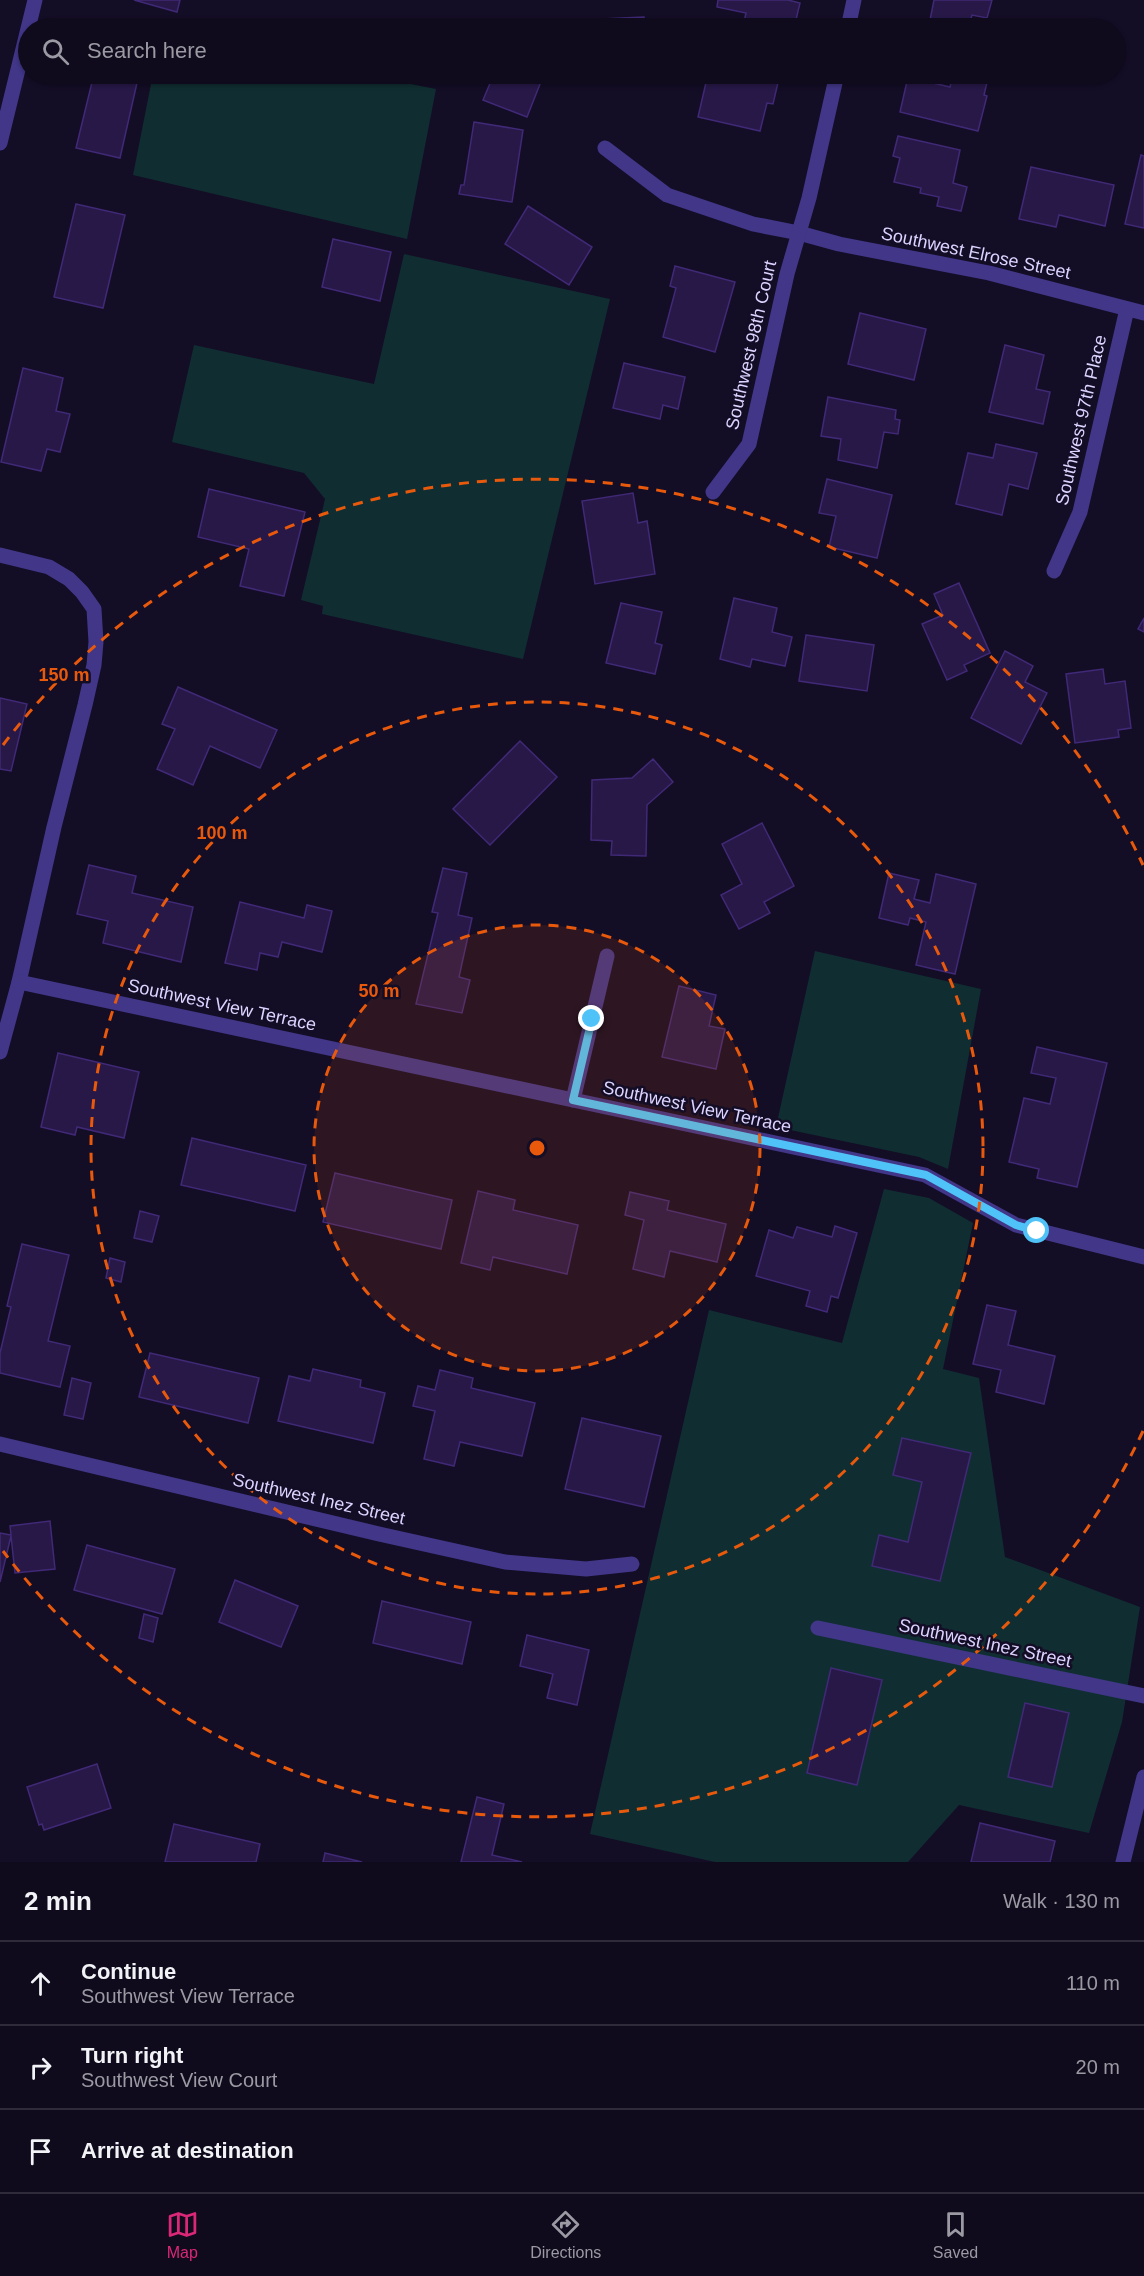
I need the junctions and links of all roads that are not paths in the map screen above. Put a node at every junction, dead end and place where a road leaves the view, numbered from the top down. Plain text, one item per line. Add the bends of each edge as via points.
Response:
1 (34, 0) edge
2 (854, 0) edge
3 (30, 18) edge
4 (850, 18) edge
5 (18, 67) edge
6 (835, 84) edge
7 (0, 143) edge
8 (605, 148) dead end
9 (799, 233) junction
10 (1126, 309) junction
11 (1144, 313) edge
12 (713, 492) dead end
13 (0, 555) edge
14 (1054, 571) dead end
15 (607, 956) dead end
16 (20, 982) junction
17 (0, 1052) edge
18 (573, 1100) junction
19 (1144, 1257) edge
20 (0, 1444) edge
21 (632, 1564) dead end
22 (818, 1628) dead end
23 (1144, 1696) edge
24 (1144, 1777) edge
25 (1123, 1862) edge

1 - 3 street
2 - 4 street
5 - 7 street
6 - 9 street, Southwest 98th Court
8 - 9 street, Southwest Elrose Street via 667,195 753,225
9 - 10 street, Southwest Elrose Street via 989,273
9 - 12 street, Southwest 98th Court via 748,444
10 - 11 street, Southwest Elrose Street
10 - 14 street, Southwest 97th Place via 1080,512
13 - 16 street via 49,567 76,586 94,609 96,642 94,665
15 - 18 street
16 - 17 street
16 - 18 street, Southwest View Terrace
18 - 19 street, Southwest View Terrace via 926,1175 1016,1225
20 - 21 street, Southwest Inez Street via 505,1562 586,1569
22 - 23 street, Southwest Inez Street
24 - 25 street

